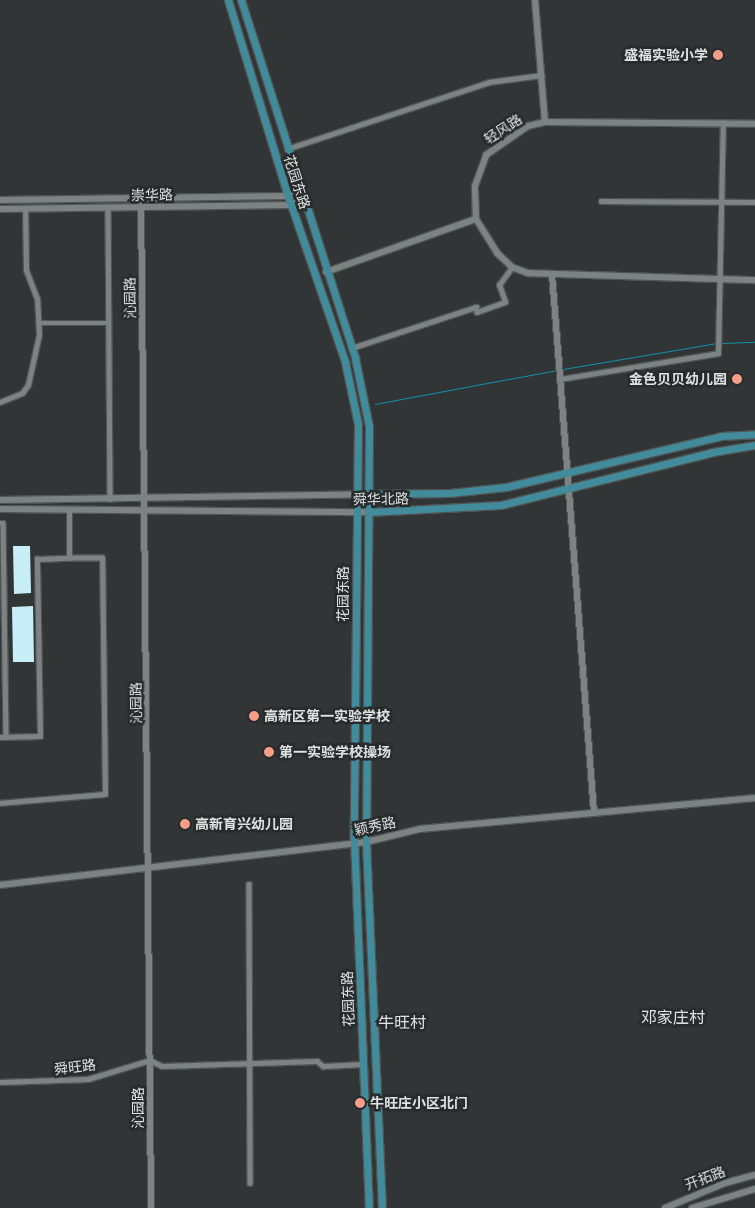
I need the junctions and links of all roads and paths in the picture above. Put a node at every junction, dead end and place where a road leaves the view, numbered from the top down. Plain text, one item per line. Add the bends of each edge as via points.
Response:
1 (228, 0) edge
2 (241, 0) edge
3 (535, 0) edge
4 (542, 75) junction
5 (544, 122) junction
6 (724, 124) junction
7 (755, 124) edge
8 (287, 149) junction
9 (301, 191) junction
10 (288, 196) junction
11 (141, 198) junction
12 (304, 199) junction
13 (0, 200) edge
14 (601, 200) dead end
15 (722, 202) junction
16 (755, 202) edge
17 (291, 204) junction
18 (141, 207) junction
19 (108, 208) junction
20 (0, 209) edge
21 (25, 209) junction
22 (476, 219) junction
23 (512, 267) junction
24 (326, 272) junction
25 (552, 274) junction
26 (720, 278) junction
27 (755, 280) edge
28 (109, 322) junction
29 (40, 323) junction
30 (352, 348) junction
31 (560, 372) junction
32 (0, 402) edge
33 (755, 434) edge
34 (755, 446) edge
35 (568, 473) junction
36 (571, 489) junction
37 (368, 494) junction
38 (356, 495) junction
39 (110, 499) junction
40 (146, 499) junction
41 (0, 500) edge
42 (0, 510) edge
43 (69, 512) junction
44 (355, 512) junction
45 (368, 512) junction
46 (145, 513) junction
47 (0, 523) edge
48 (69, 558) junction
49 (0, 737) edge
50 (6, 737) junction
51 (755, 798) edge
52 (0, 803) edge
53 (594, 813) junction
54 (366, 842) junction
55 (355, 843) junction
56 (150, 867) junction
57 (249, 884) dead end
58 (0, 885) edge
59 (150, 1060) junction
60 (250, 1063) junction
61 (363, 1064) junction
62 (0, 1082) edge
63 (755, 1175) edge
64 (250, 1183) dead end
65 (755, 1189) edge
66 (151, 1208) edge
67 (369, 1208) edge
68 (382, 1208) edge
69 (665, 1208) edge
70 (692, 1208) edge

1 - 10 main road, 花园东路
2 - 8 main road, 花园东路
3 - 4 street, 轻风路
4 - 5 street, 轻风路
4 - 8 street via 489,82
5 - 6 street
5 - 22 street, 轻风路 via 528,126 486,155 476,186
6 - 7 street
6 - 15 street
8 - 9 main road, 花园东路
9 - 10 street, 崇华路
9 - 12 main road, 花园东路
10 - 11 street, 崇华路
10 - 17 main road, 花园东路
11 - 13 street, 崇华路
11 - 18 street, 沁园路
12 - 17 street, 崇华路
12 - 24 main road, 花园东路
14 - 15 street
15 - 16 street
15 - 26 street
17 - 18 street, 崇华路
17 - 38 main road, 花园东路 via 345,362 355,405
18 - 19 street, 崇华路
18 - 40 street, 沁园路
19 - 21 street, 崇华路
19 - 28 street
20 - 21 street, 崇华路
21 - 29 street via 26,270 37,299
22 - 23 street via 497,253
22 - 24 street
23 - 25 street
23 - 30 street via 499,284 505,302 477,312 476,307
24 - 30 main road, 花园东路
25 - 26 street
25 - 31 street
26 - 27 street
26 - 31 street via 718,353
28 - 29 street
28 - 39 street
29 - 32 street via 28,385 22,393
30 - 37 main road, 花园东路 via 368,419
31 - 35 street
33 - 35 main road, 舜华北路 via 721,436
34 - 36 main road, 舜华北路 via 713,452
35 - 36 street
35 - 37 main road, 舜华北路 via 506,487 450,493
36 - 45 main road, 舜华北路 via 502,505
36 - 53 street
37 - 38 street, 舜华北路
37 - 45 main road, 花园东路
38 - 40 street, 舜华北路
38 - 44 main road, 花园东路
39 - 40 street, 舜华北路
39 - 41 street, 舜华北路
40 - 46 street, 沁园路
42 - 43 street, 舜华北路
43 - 46 street, 舜华北路
43 - 48 street
44 - 45 street, 舜华北路
44 - 46 street, 舜华北路 via 231,509
44 - 55 main road, 花园东路
45 - 54 main road, 花园东路
46 - 56 street, 沁园路
47 - 50 street via 4,523
48 - 50 street via 37,559 40,736
48 - 52 street via 102,558 105,794
49 - 50 street
51 - 53 street, 颖秀路
53 - 54 street, 颖秀路 via 420,829
54 - 55 street, 颖秀路
54 - 68 main road, 花园东路
55 - 56 street, 颖秀路
55 - 61 main road, 花园东路
56 - 58 street, 颖秀路
56 - 59 street, 沁园路
57 - 60 street
59 - 60 street via 162,1066
59 - 62 street, 舜旺路 via 88,1079
59 - 66 street, 沁园路
60 - 61 street
60 - 64 street
61 - 67 main road, 花园东路
63 - 69 street, 开拓路
65 - 70 street, 开拓路

